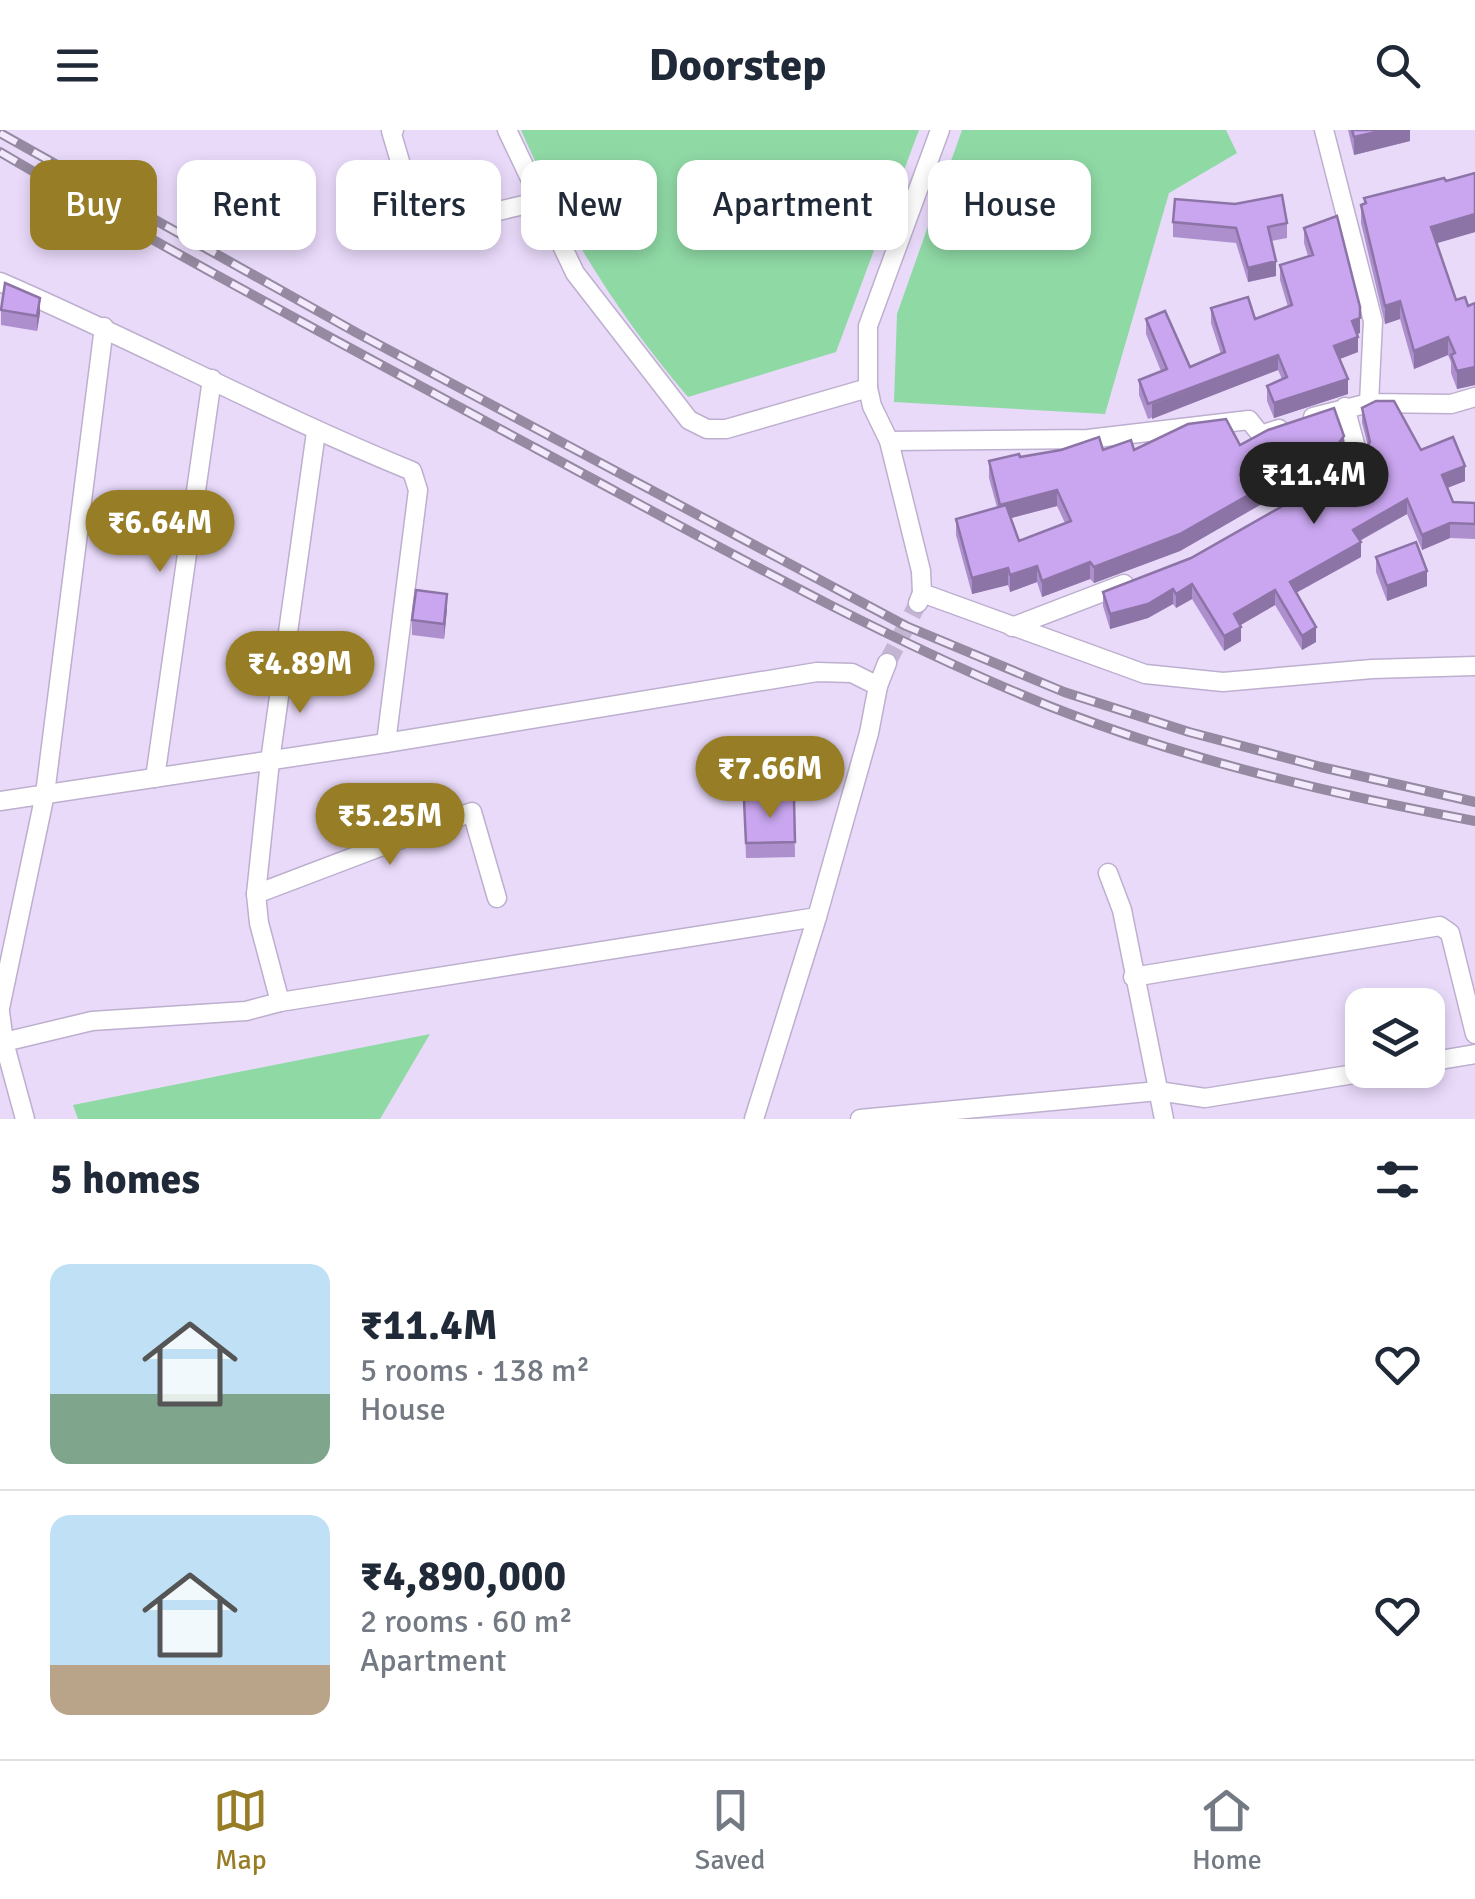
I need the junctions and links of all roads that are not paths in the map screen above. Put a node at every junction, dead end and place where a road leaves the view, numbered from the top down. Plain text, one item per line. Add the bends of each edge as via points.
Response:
1 (394, 130) edge
2 (507, 130) edge
3 (940, 130) edge
4 (1324, 130) edge
5 (521, 160) edge
6 (521, 206) edge
7 (565, 250) edge
8 (0, 282) edge
9 (104, 327) junction
10 (212, 380) junction
11 (868, 388) junction
12 (1475, 398) edge
13 (1368, 403) junction
14 (1345, 407) junction
15 (316, 432) junction
16 (888, 441) junction
17 (1314, 488) edge
18 (1136, 580) edge
19 (1012, 627) junction
20 (887, 663) tunnel mouth
21 (1475, 666) edge
22 (878, 686) junction
23 (386, 744) junction
24 (270, 760) junction
25 (154, 778) junction
26 (45, 794) junction
27 (0, 801) edge
28 (1108, 872) dead end
29 (256, 894) junction
30 (497, 898) dead end
31 (817, 917) junction
32 (1133, 977) junction
33 (280, 1002) junction
34 (0, 1010) edge
35 (1475, 1034) edge
36 (2, 1042) edge
37 (1475, 1054) edge
38 (1445, 1059) edge
39 (1345, 1075) edge
40 (1158, 1091) junction
41 (25, 1119) edge
42 (754, 1119) edge
43 (860, 1119) edge
44 (1164, 1119) edge

1 - 6 street via 420,229
2 - 5 street
3 - 11 street via 868,326
4 - 13 street via 1373,321
7 - 11 street via 688,420 707,429
8 - 9 street
9 - 10 street
9 - 26 street
10 - 15 street
10 - 25 street
11 - 16 street
12 - 13 street
13 - 14 street
14 - 16 street via 1261,434 1249,420 1063,441
14 - 17 street via 1358,454 1350,468
15 - 23 street via 416,477
15 - 24 street
16 - 19 street via 922,570 920,598
18 - 19 street
19 - 21 street via 1146,674 1181,679
20 - 22 street
22 - 23 street via 852,673 817,672
22 - 31 street
23 - 24 street
24 - 25 street
24 - 29 street
25 - 26 street
26 - 27 street
26 - 34 street
28 - 32 street
29 - 30 street via 472,812
29 - 33 street
31 - 33 street
31 - 42 street
32 - 35 street via 1440,926 1450,933
32 - 40 street
33 - 36 street via 246,1011 92,1022
34 - 36 street
36 - 41 street
37 - 38 street
39 - 40 street via 1205,1098
40 - 43 street
40 - 44 street

